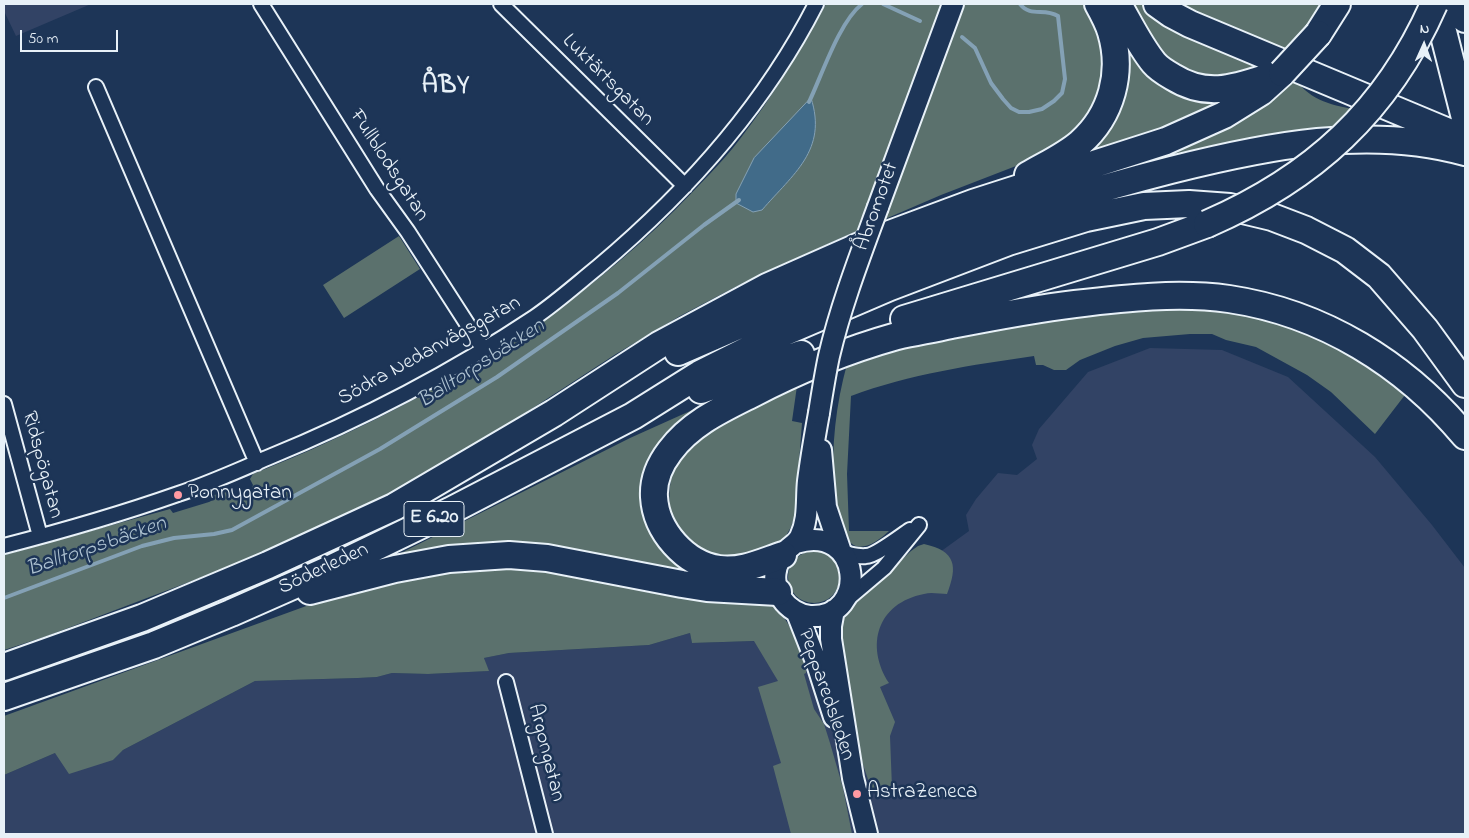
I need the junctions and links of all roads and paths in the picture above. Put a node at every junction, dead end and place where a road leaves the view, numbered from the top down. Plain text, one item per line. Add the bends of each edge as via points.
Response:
1 (261, 4) edge
2 (501, 4) edge
3 (816, 4) edge
4 (1098, 4) edge
5 (1118, 4) edge
6 (1157, 4) edge
7 (1337, 4) edge
8 (1435, 4) edge
9 (1462, 4) edge
10 (952, 5) edge
11 (1465, 19) edge
12 (96, 87) dead end
13 (1257, 87) junction
14 (1463, 110) edge
15 (1465, 138) edge
16 (1465, 152) edge
17 (685, 186) junction
18 (973, 203) junction
19 (932, 311) junction
20 (898, 336) junction
21 (484, 350) junction
22 (1465, 384) edge
23 (588, 391) junction
24 (4, 404) edge
25 (819, 413) junction
26 (633, 416) junction
27 (1465, 436) edge
28 (257, 463) junction
29 (40, 536) junction
30 (4, 546) edge
31 (790, 549) junction
32 (841, 551) junction
33 (778, 592) junction
34 (838, 606) junction
35 (231, 613) junction
36 (797, 613) junction
37 (4, 667) edge
38 (506, 682) dead end
39 (4, 697) edge
40 (853, 778) junction
41 (545, 834) edge
42 (867, 834) edge

1 - 21 street, Fullblodsgatan via 377,189
2 - 17 street, Luktärtsgatan
3 - 17 street, Södra Nedanvägsgatan via 750,109
4 - 18 highway via 1115,48 1114,88 1106,109 1094,128 1066,153
5 - 13 highway via 1155,64 1180,82 1202,89
6 - 15 highway via 1190,24
7 - 13 highway, bridge via 1318,34 1282,72
8 - 14 highway
8 - 19 highway, bridge via 1408,55 1372,108 1322,156 1264,196 1237,211 1158,242
9 - 11 highway
10 - 25 main road, Åbromotet, bridge via 855,268 829,356
12 - 28 street
13 - 18 highway via 1224,115 1166,141
16 - 23 highway via 1426,143 1382,139 1329,141 1209,161 1118,184 937,243
17 - 21 street, Södra Nedanvägsgatan via 634,237 565,294
18 - 23 highway via 871,241 767,287 660,345
19 - 20 highway
19 - 26 highway via 773,363
20 - 27 highway via 1016,313 1129,298 1182,296 1229,299 1328,328 1374,353 1435,402
20 - 31 highway via 780,379 702,420 682,438 660,467 654,496 661,524 681,551 696,561 733,570
21 - 28 street, Södra Nedanvägsgatan via 398,398
22 - 26 highway via 1425,328 1379,276 1345,250 1272,217 1230,207 1189,204 1144,206 1086,218 1008,242 890,287 778,335 700,374
23 - 37 highway, Söderleden / E 6.20 via 432,486 351,527 142,618
24 - 29 street, Ridspögatan
25 - 31 main road, Åbromotet via 806,516 800,538
25 - 32 main road, Åbromotet via 826,507
26 - 35 highway, Söderleden / E 6.20 via 450,512
28 - 29 street, Södra Nedanvägsgatan via 178,495
29 - 30 street, Södra Nedanvägsgatan
31 - 32 main road via 807,540 819,540
31 - 33 main road, Åbromotet via 776,569
32 - 34 main road, Åbromotet via 852,572 852,583
32 - 34 street via 869,556 919,525 884,568
33 - 35 highway via 707,588 547,558 509,555 449,558 395,569
33 - 36 main road
34 - 36 main road via 816,616
34 - 40 main road, Pepparedsleden via 831,626 831,639
35 - 39 highway, Söderleden / E 6.20 via 154,645
36 - 40 main road, Pepparedsleden via 817,664
38 - 41 street, Argongatan
40 - 42 main road, Pepparedsleden

